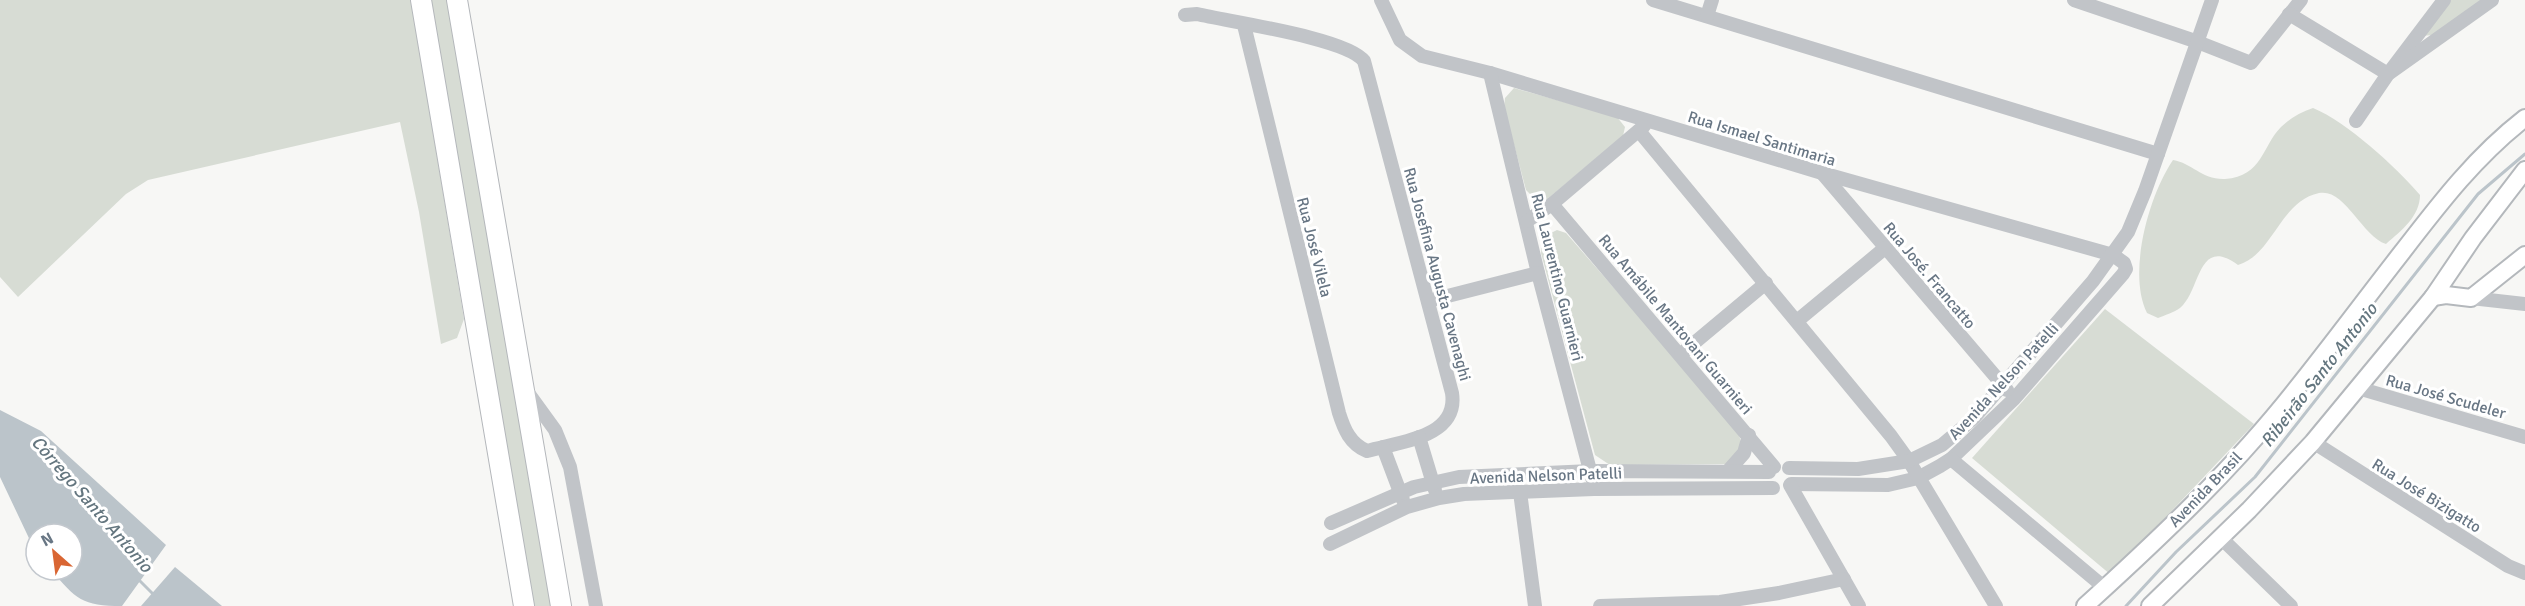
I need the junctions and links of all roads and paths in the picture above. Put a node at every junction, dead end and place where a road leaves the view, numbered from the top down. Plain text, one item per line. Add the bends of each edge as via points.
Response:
1 (421, 0) edge
2 (457, 0) edge
3 (1381, 0) edge
4 (1653, 0) edge
5 (1712, 0) edge
6 (2074, 0) edge
7 (2212, 0) edge
8 (2301, 0) edge
9 (2444, 0) edge
10 (2492, 0) edge
11 (2094, 3) edge
12 (2289, 14) junction
13 (1185, 15) dead end
14 (1707, 16) junction
15 (1244, 25) junction
16 (2195, 41) junction
17 (1490, 73) junction
18 (2388, 74) junction
19 (2525, 118) edge
20 (2356, 121) dead end
21 (1644, 126) junction
22 (2158, 154) junction
23 (1822, 173) junction
24 (2524, 174) edge
25 (1552, 204) junction
26 (1527, 220) junction
27 (1885, 248) junction
28 (2113, 255) junction
29 (2525, 255) edge
30 (1538, 273) junction
31 (1766, 283) junction
32 (2433, 297) junction
33 (2470, 298) junction
34 (1428, 301) junction
35 (2525, 304) edge
36 (1797, 321) junction
37 (1680, 354) junction
38 (2002, 385) junction
39 (523, 386) junction
40 (2358, 388) junction
41 (2014, 399) junction
42 (1749, 435) junction
43 (1419, 437) junction
44 (2525, 437) edge
45 (2313, 442) junction
46 (1383, 447) junction
47 (1952, 459) junction
48 (1910, 461) junction
49 (1789, 468) junction
50 (1771, 469) junction
51 (1729, 470) junction
52 (1591, 471) junction
53 (1918, 478) junction
54 (1432, 481) junction
55 (1791, 485) junction
56 (1773, 488) junction
57 (1594, 489) junction
58 (1521, 492) junction
59 (1400, 493) junction
60 (1439, 498) junction
61 (1407, 507) junction
62 (1331, 524) dead end
63 (2221, 538) junction
64 (1330, 544) dead end
65 (2525, 573) edge
66 (1844, 579) junction
67 (2105, 588) junction
68 (1722, 604) edge
69 (524, 606) edge
70 (561, 606) edge
71 (596, 606) edge
72 (1535, 606) edge
73 (1600, 606) edge
74 (1859, 606) edge
75 (1996, 606) edge
76 (2085, 606) edge
77 (2150, 606) edge
78 (2291, 606) edge

1 - 69 highway
2 - 39 highway
3 - 17 street, Rua Ismael Santimaria via 1404,45 1441,63
4 - 14 street
5 - 14 street
6 - 11 street
7 - 16 street, Avenida Nelson Patelli
8 - 12 street
9 - 18 street
10 - 18 street
11 - 16 street
12 - 16 street via 2251,63
12 - 18 street
13 - 15 street
14 - 22 street
15 - 34 street, Rua Josefina Augusta Cavenaghi via 1345,47 1358,53 1367,66
15 - 46 street, Rua José Vilela via 1338,413 1348,436 1361,449
16 - 22 street, Avenida Nelson Patelli
17 - 21 street, Rua Ismael Santimaria
17 - 26 street, Rua Laurentino Guarnieri
18 - 20 street
19 - 67 main road, Avenida Brasil via 2483,153 2452,188 2261,430
21 - 23 street, Rua Ismael Santimaria
21 - 25 street
21 - 31 street
22 - 28 street, Avenida Nelson Patelli via 2137,212
23 - 27 street, Rua José. Francatto
23 - 28 street, Rua Ismael Santimaria
24 - 32 main road
25 - 26 street
25 - 37 street, Rua Amábile Mantovani Guarnieri
26 - 30 street, Rua Laurentino Guarnieri
27 - 36 street
27 - 38 street, Rua José. Francatto
28 - 38 street, Avenida Nelson Patelli
28 - 41 street, Avenida Nelson Patelli via 2124,263 2124,272
29 - 33 main road
30 - 34 street
30 - 52 street, Rua Laurentino Guarnieri
31 - 36 street
31 - 37 street
32 - 33 main road
32 - 40 main road
33 - 35 street
34 - 43 street, Rua Josefina Augusta Cavenaghi via 1453,409 1442,426
36 - 48 street
37 - 42 street, Rua Amábile Mantovani Guarnieri
38 - 41 street, Rua José. Francatto
38 - 48 street, Avenida Nelson Patelli via 1961,430
39 - 70 highway
39 - 71 street via 555,430 570,467
40 - 44 street, Rua José Scudeler
40 - 45 main road
41 - 47 street, Avenida Nelson Patelli
42 - 50 street, Rua Amábile Mantovani Guarnieri
42 - 51 street via 1744,453
43 - 46 street, Rua Josefina Augusta Cavenaghi
43 - 54 street
45 - 63 main road
45 - 65 street, Rua José Bizigatto
46 - 59 street
47 - 53 street, Avenida Nelson Patelli
47 - 67 street
48 - 49 street, Avenida Nelson Patelli via 1858,469
48 - 53 street
49 - 50 street via 1780,465
49 - 55 street
50 - 51 street, Avenida Nelson Patelli
50 - 56 street via 1768,479
51 - 52 street, Avenida Nelson Patelli
52 - 54 street, Avenida Nelson Patelli
52 - 57 street, Rua Laurentino Guarnieri
53 - 55 street, Avenida Nelson Patelli via 1888,485
53 - 75 street
54 - 59 street, Avenida Nelson Patelli
54 - 60 street
55 - 56 street via 1782,490
55 - 66 street
56 - 57 street, Avenida Nelson Patelli
57 - 58 street, Avenida Nelson Patelli
58 - 60 street, Avenida Nelson Patelli
58 - 72 street
59 - 61 street
59 - 62 street, Avenida Nelson Patelli
60 - 61 street, Avenida Nelson Patelli
61 - 64 street, Avenida Nelson Patelli
63 - 77 main road
63 - 78 street
66 - 68 street
66 - 74 street
67 - 76 main road, Avenida Brasil
68 - 73 street

